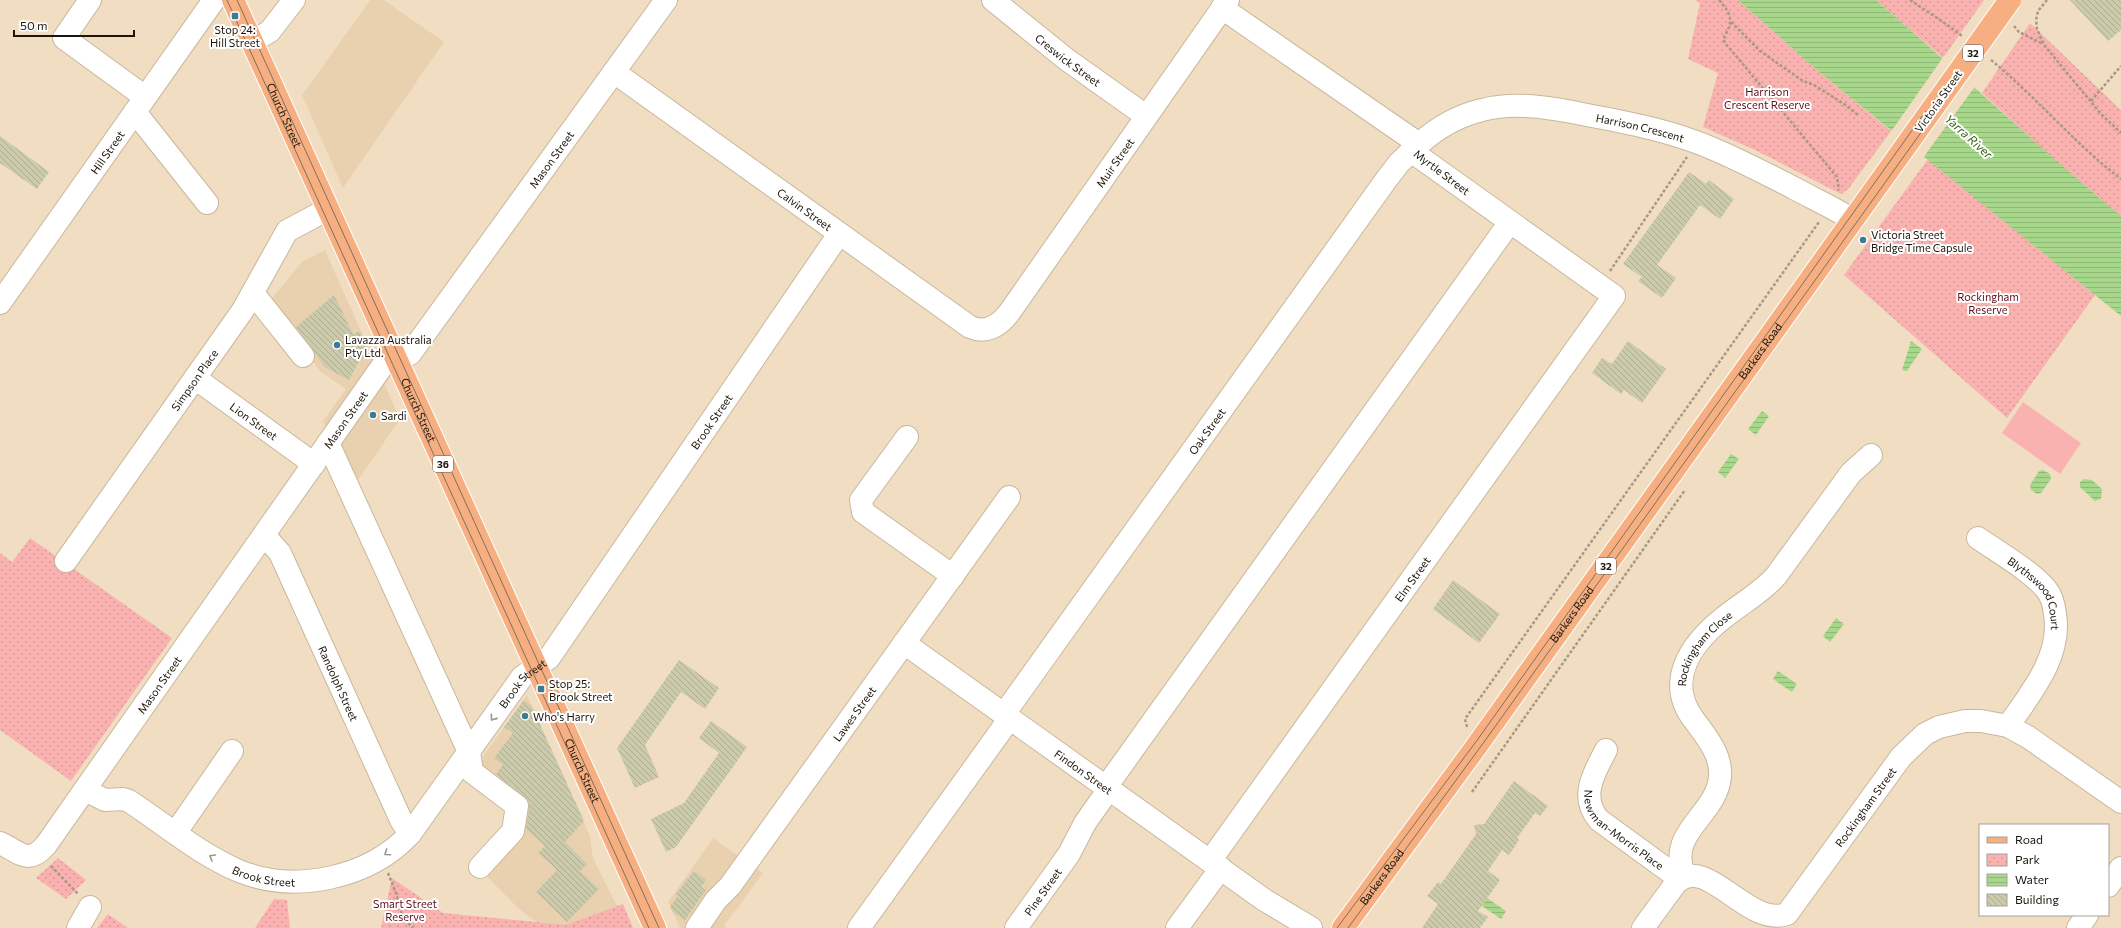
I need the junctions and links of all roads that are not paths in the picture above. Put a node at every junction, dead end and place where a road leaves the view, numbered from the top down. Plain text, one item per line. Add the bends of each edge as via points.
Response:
1 (90, 0) edge
2 (214, 0) edge
3 (232, 0) edge
4 (294, 0) edge
5 (666, 0) edge
6 (993, 0) edge
7 (2010, 0) edge
8 (1225, 4) edge
9 (252, 42) junction
10 (614, 72) junction
11 (140, 104) junction
12 (1146, 116) junction
13 (1415, 147) junction
14 (1866, 202) joint
15 (207, 203) dead end
16 (328, 209) junction
17 (1853, 220) junction
18 (1510, 222) junction
19 (839, 234) junction
20 (253, 293) junction
21 (1614, 296) joint
22 (0, 303) edge
23 (1000, 324) joint
24 (303, 356) dead end
25 (396, 360) junction
26 (195, 378) junction
27 (907, 437) dead end
28 (328, 443) junction
29 (1871, 455) dead end
30 (314, 464) junction
31 (1009, 497) dead end
32 (264, 535) junction
33 (1978, 538) dead end
34 (66, 561) dead end
35 (953, 576) junction
36 (904, 643) junction
37 (536, 667) junction
38 (1007, 716) junction
39 (2008, 726) junction
40 (1606, 750) dead end
41 (232, 751) dead end
42 (469, 752) junction
43 (84, 790) junction
44 (1111, 790) junction
45 (2121, 802) edge
46 (176, 832) junction
47 (410, 834) junction
48 (0, 843) edge
49 (1215, 864) junction
50 (480, 866) dead end
51 (2121, 868) edge
52 (1682, 878) junction
53 (2109, 885) edge
54 (1263, 899) junction
55 (90, 907) road end
56 (2086, 916) edge
57 (703, 926) edge
58 (78, 928) edge
59 (655, 928) edge
60 (858, 928) edge
61 (1016, 928) edge
62 (1177, 928) edge
63 (1293, 928) edge
64 (1310, 928) edge
65 (1343, 928) edge
66 (1643, 928) edge
67 (2078, 928) edge

1 - 11 street via 64,38
2 - 11 street, Hill Street
3 - 9 main road, Church Street / 36
4 - 9 street via 270,31
5 - 10 street, Mason Street
6 - 12 street, Creswick Street via 1066,59
7 - 14 main road, Victoria Street / 32, bridge
8 - 12 street, Muir Street
8 - 13 street, Myrtle Street
9 - 16 main road, Church Street / 36
10 - 19 street, Calvin Street
10 - 25 street, Mason Street via 410,354
11 - 15 street
11 - 22 street, Hill Street
12 - 23 street, Muir Street
13 - 17 street, Harrison Crescent via 1440,126 1459,116 1483,109 1508,106 1568,111 1661,130 1697,142 1740,160
13 - 18 street, Myrtle Street
13 - 38 street, Oak Street via 1386,180
14 - 17 main road, Barkers Road / 32
16 - 20 street, Simpson Place via 287,231
16 - 25 main road, Church Street / 36
17 - 65 main road, Barkers Road / 32 via 1473,751
18 - 21 street, Myrtle Street
18 - 44 street, Pine Street
19 - 23 street, Calvin Street via 970,327 982,330
19 - 37 street, Brook Street via 549,658
20 - 24 street
20 - 26 street, Simpson Place
21 - 49 street, Elm Street
25 - 28 street, Mason Street via 383,365
25 - 37 main road, Church Street / 36
26 - 30 street, Lion Street
26 - 34 street, Simpson Place
27 - 35 street via 861,500 863,512
28 - 30 street, Mason Street
28 - 42 street
29 - 52 street, Rockingham Close via 1851,473 1776,576 1764,589 1711,629 1690,653 1684,666 1681,688 1683,700 1690,715 1714,749 1720,776 1714,795 1680,846
30 - 32 street, Mason Street
31 - 35 street, Lawes Street
32 - 43 street, Mason Street
32 - 47 street, Randolph Street via 280,553 401,820
33 - 39 street, Blythswood Court via 2039,581 2052,596 2055,608 2056,637 2050,658 2040,679
35 - 36 street, Lawes Street
36 - 38 street, Findon Street
36 - 57 street, Lawes Street via 730,886 716,900
37 -> 42 street, Brook Street via 522,677
37 - 59 main road, Church Street / 36
38 - 44 street, Findon Street
38 - 60 street, Oak Street
39 - 45 street, Rockingham Street via 2028,737
39 - 52 street, Rockingham Street via 1981,721 1953,722 1925,734 1912,744 1787,914 1780,919 1760,919 1702,879 1690,876
40 - 52 street, Newman-Morris Place via 1590,787 1590,808 1599,820
41 - 46 street
42 - 47 street, Brook Street
42 - 50 street via 472,772 516,806 513,831
43 - 46 street, Brook Street via 105,800 129,801
43 - 48 street, Mason Street via 39,853 26,857
44 - 49 street, Findon Street
44 - 61 street, Pine Street via 1085,823 1069,854
47 -> 46 street, Brook Street via 381,857 349,873 314,880 275,880 255,876 226,865
49 - 54 street, Findon Street
49 - 62 street, Elm Street
51 - 53 street
52 - 66 street
54 - 63 street, Findon Street
54 - 64 street, Findon Street
55 - 58 street
56 - 67 street

